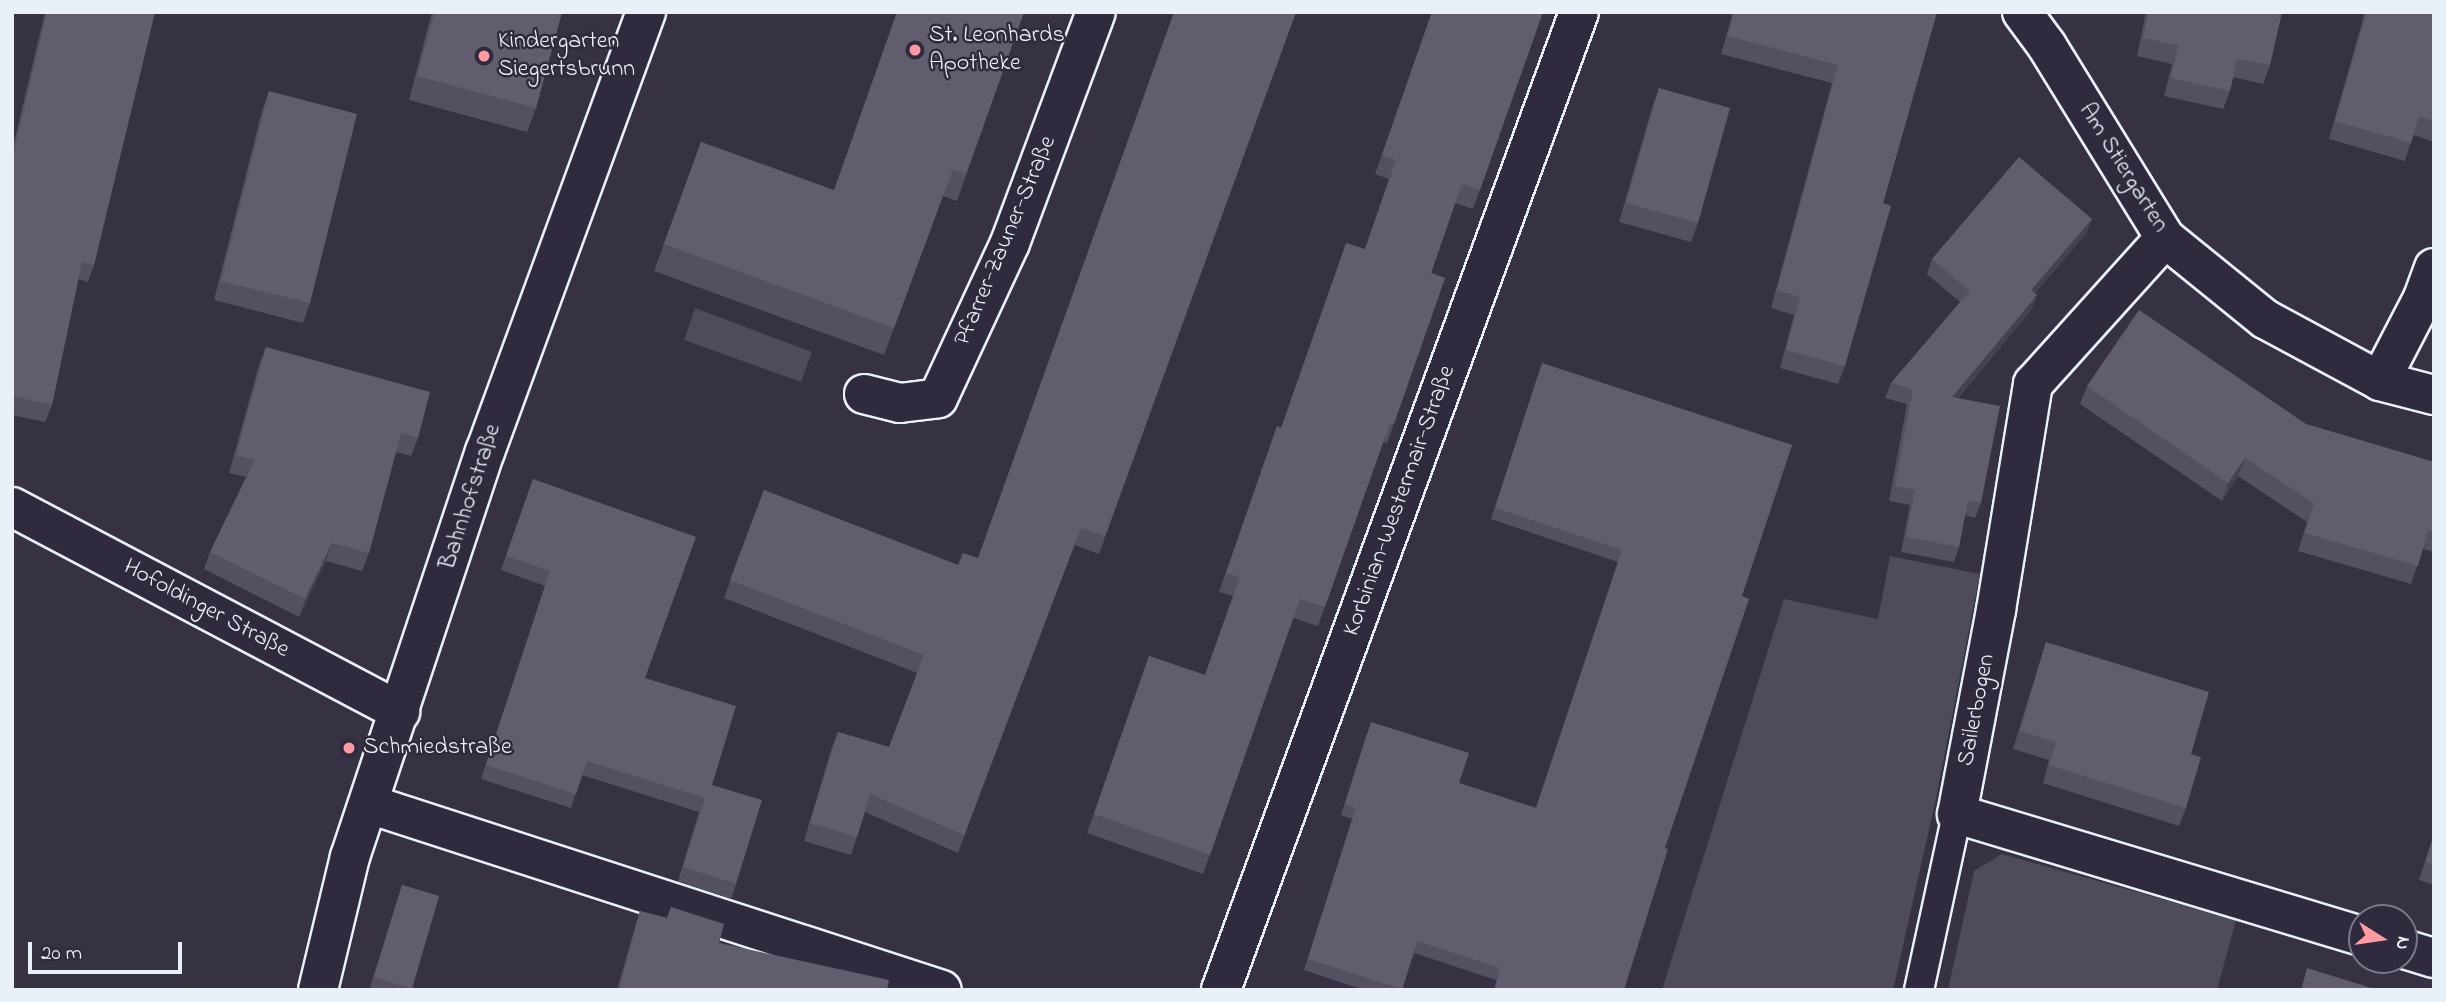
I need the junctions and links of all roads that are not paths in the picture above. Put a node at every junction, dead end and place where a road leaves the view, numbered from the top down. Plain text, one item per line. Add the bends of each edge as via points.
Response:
1 (646, 12) edge
2 (1096, 12) edge
3 (1579, 12) edge
4 (2022, 12) edge
5 (2165, 238) junction
6 (2434, 268) edge
7 (2380, 380) junction
8 (864, 394) dead end
9 (2434, 395) edge
10 (12, 507) edge
11 (400, 712) junction
12 (369, 803) junction
13 (1957, 814) junction
14 (2348, 932) edge
15 (318, 990) edge
16 (942, 990) edge
17 (1221, 990) edge
18 (1919, 990) edge

1 - 11 street, Bahnhofstraße via 485,452
2 - 8 street, Pfarrer-Zauner-Straße via 1010,243 937,398 901,403
3 - 17 street, Korbinian-Westermair-Straße
4 - 5 street, Am Stiergarten
5 - 7 street, Am Stiergarten via 2265,319
5 - 13 street, Sailerbogen via 2033,384
6 - 7 street
7 - 9 street, Am Stiergarten
10 - 11 street, Hofoldinger Straße
11 - 12 street, Bahnhofstraße
12 - 15 street, Bahnhofstraße via 350,857
12 - 16 street
13 - 14 street
13 - 18 lane

